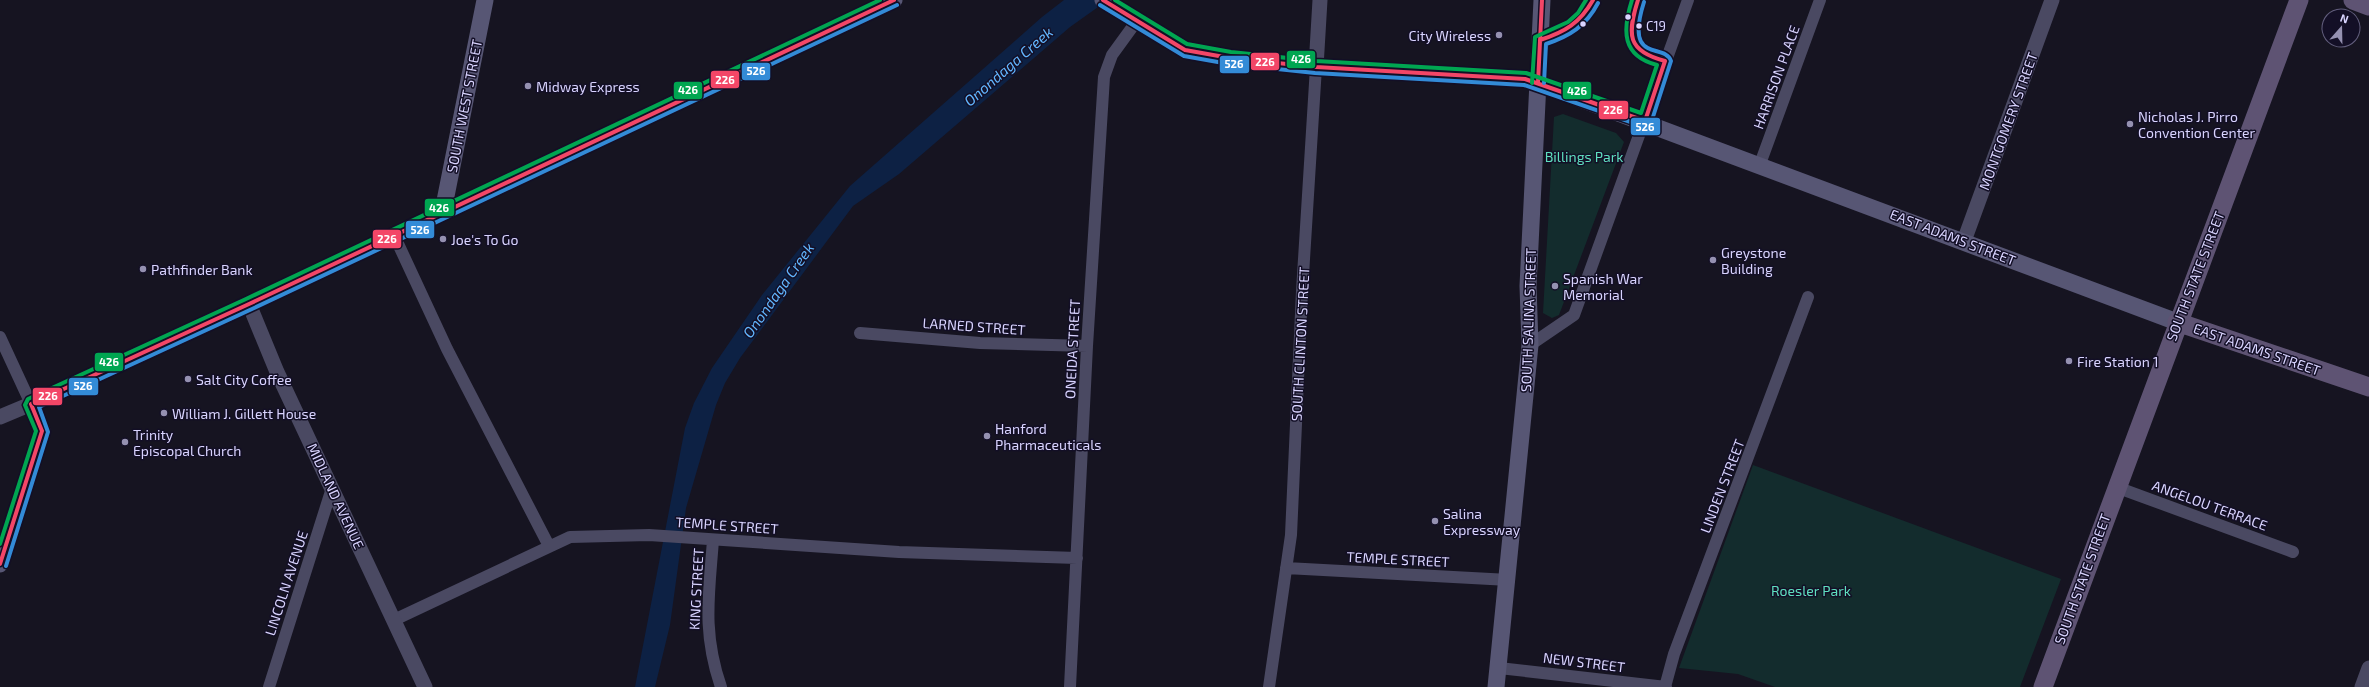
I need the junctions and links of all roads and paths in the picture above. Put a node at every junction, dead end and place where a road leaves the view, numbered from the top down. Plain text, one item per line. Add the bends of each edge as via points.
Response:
1 (485, 0) edge
2 (894, 0) edge
3 (1320, 0) edge
4 (1542, 0) edge
5 (1688, 0) edge
6 (1820, 0) edge
7 (2052, 0) edge
8 (2299, 0) edge
9 (2353, 0) edge
10 (1105, 2) edge
11 (2369, 6) edge
12 (1136, 22) junction
13 (1316, 67) junction
14 (1538, 83) junction
15 (1646, 122) junction
16 (1760, 164) junction
17 (443, 211) junction
18 (394, 235) junction
19 (1964, 241) junction
20 (1808, 297) dead end
21 (249, 304) junction
22 (2177, 322) junction
23 (860, 332) dead end
24 (0, 337) edge
25 (1530, 345) junction
26 (1087, 346) junction
27 (2369, 387) edge
28 (31, 404) junction
29 (0, 417) edge
30 (2116, 487) junction
31 (332, 488) junction
32 (713, 540) junction
33 (549, 546) junction
34 (2293, 552) dead end
35 (1077, 558) junction
36 (0, 564) edge
37 (1286, 568) junction
38 (1508, 580) junction
39 (394, 620) junction
40 (1499, 668) junction
41 (2369, 668) edge
42 (269, 687) edge
43 (426, 687) edge
44 (721, 687) edge
45 (1070, 687) edge
46 (1269, 687) edge
47 (1496, 687) edge
48 (1665, 687) edge
49 (2043, 687) edge
50 (2362, 687) edge

1 - 17 main road, SOUTH WEST STREET
2 - 17 main road
3 - 13 street, SOUTH CLINTON STREET
4 - 14 main road, SOUTH SALINA STREET
5 - 15 street
6 - 16 street, HARRISON PLACE
7 - 19 street, MONTGOMERY STREET
8 - 22 main road, SOUTH STATE STREET
9 - 11 main road
10 - 12 main road, EAST ADAMS STREET
12 - 13 main road, EAST ADAMS STREET via 1185,50 1230,58
12 - 26 street, ONEIDA STREET via 1112,55 1104,77
13 - 14 main road, EAST ADAMS STREET via 1525,79
13 - 37 street, SOUTH CLINTON STREET via 1302,291 1291,535
14 - 15 main road, EAST ADAMS STREET
14 - 25 main road, SOUTH SALINA STREET via 1528,286
15 - 16 main road, EAST ADAMS STREET
15 - 25 street via 1574,315
16 - 19 main road, EAST ADAMS STREET
17 - 18 main road
18 - 21 main road
18 - 33 street via 447,349
19 - 22 main road, EAST ADAMS STREET
20 - 48 street, LINDEN STREET via 1674,654
21 - 28 main road
21 - 31 street, MIDLAND AVENUE via 277,372
22 - 27 main road, EAST ADAMS STREET
22 - 30 main road, SOUTH STATE STREET
23 - 26 street, LARNED STREET via 980,343
24 - 28 street
25 - 38 main road, SOUTH SALINA STREET
26 - 35 street, ONEIDA STREET
28 - 29 street
28 - 36 main road via 42,431
30 - 34 street, ANGELOU TERRACE
30 - 49 main road, SOUTH STATE STREET
31 - 39 street, MIDLAND AVENUE
31 - 42 street, LINCOLN AVENUE
32 - 33 street, TEMPLE STREET via 649,535 570,537
32 - 35 street, TEMPLE STREET via 899,552
32 - 44 street, KING STREET via 707,613 708,637
33 - 39 street, TEMPLE STREET
35 - 45 street, ONEIDA STREET
37 - 38 street, TEMPLE STREET
37 - 46 street, SOUTH CLINTON STREET
38 - 40 main road, SOUTH SALINA STREET
39 - 43 street, MIDLAND AVENUE
40 - 47 main road, SOUTH SALINA STREET
40 - 48 street, NEW STREET
41 - 50 street

